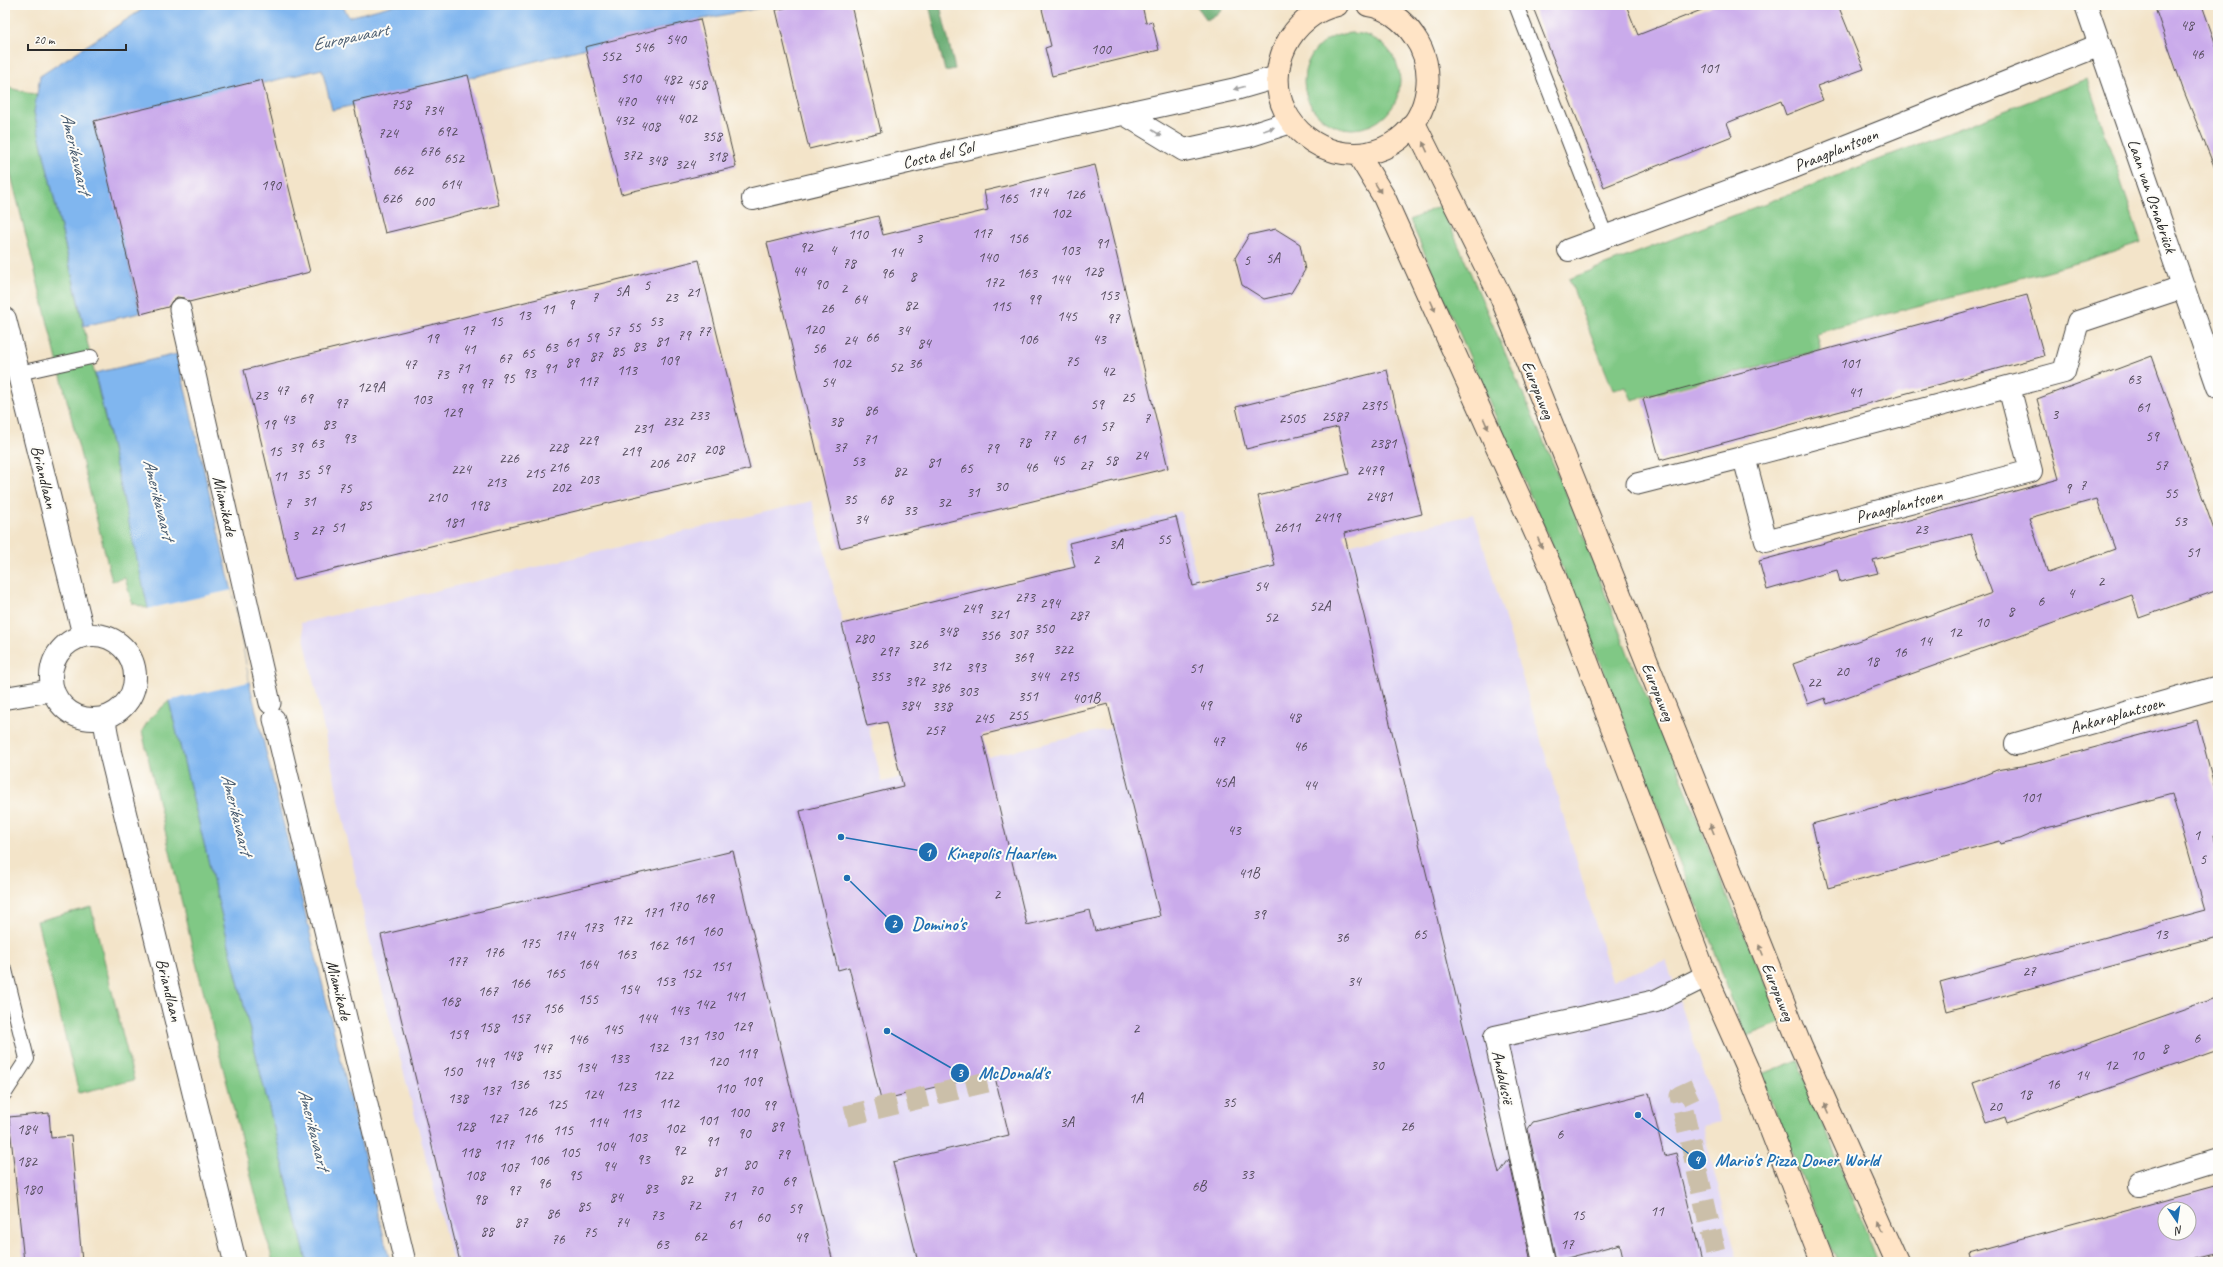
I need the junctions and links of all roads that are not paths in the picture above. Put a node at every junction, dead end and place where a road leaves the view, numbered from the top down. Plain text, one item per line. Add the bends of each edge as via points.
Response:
1 (1337, 5) edge
2 (1368, 5) edge
3 (1516, 5) edge
4 (2086, 5) edge
5 (1302, 12) edge
6 (2100, 45) junction
7 (1277, 77) junction
8 (1123, 114) junction
9 (1291, 122) junction
10 (1414, 123) junction
11 (1358, 154) junction
12 (753, 199) dead end
13 (1606, 237) junction
14 (1569, 250) dead end
15 (2183, 287) junction
16 (180, 310) dead end
17 (5, 319) edge
18 (91, 357) dead end
19 (19, 373) junction
20 (2009, 387) junction
21 (2218, 388) edge
22 (1744, 457) junction
23 (1637, 484) dead end
24 (84, 636) junction
25 (2218, 687) edge
26 (53, 690) junction
27 (5, 698) edge
28 (104, 718) junction
29 (2016, 744) dead end
30 (5, 970) edge
31 (1706, 976) junction
32 (5, 1093) edge
33 (2218, 1161) edge
34 (2140, 1185) dead end
35 (235, 1262) edge
36 (405, 1262) edge
37 (1544, 1262) edge
38 (1822, 1262) edge
39 (1897, 1262) edge

1 - 5 main road via 1320,11
2 - 10 main road via 1392,14 1408,27 1420,44 1427,63 1428,84 1424,105
3 - 13 lane
4 - 6 street, Laan van Osnabrück
5 - 7 main road via 1281,56
6 - 13 street, Praagplantsoen via 1791,168
6 - 15 street, Laan van Osnabrück
7 -> 8 street, Costa del Sol via 1236,89
7 - 9 main road via 1280,101
8 -> 9 street via 1184,150 1242,138
8 - 12 street, Costa del Sol
9 - 11 main road via 1304,137 1320,147 1339,153
10 - 11 main road via 1399,139 1380,150
39 -> 10 main road, Europaweg via 1800,1047 1502,297
11 -> 31 main road via 1384,197 1554,574
13 - 14 street, Praagplantsoen
15 - 20 street via 2078,322 2064,372
15 - 21 street, Laan van Osnabrück
16 - 36 street, Miamikade via 272,711
17 - 19 street, Briandlaan
18 - 19 lane
19 - 24 street, Briandlaan
20 - 22 street
20 - 22 street, Praagplantsoen via 2031,471 1842,521 1766,541
22 - 23 street
24 - 26 street via 71,641 60,650 53,662
24 - 28 street via 99,635 113,640 125,648 133,661 136,676 134,690 127,703 117,712
25 - 29 street, Ankaraplantsoen
26 - 27 street
26 - 28 street via 58,701 78,717 91,720
28 - 35 street, Briandlaan via 110,752
30 - 32 lane via 27,1059
31 - 37 street, Andalusië via 1656,1001 1495,1038
31 - 38 main road via 1744,1062
33 - 34 street

